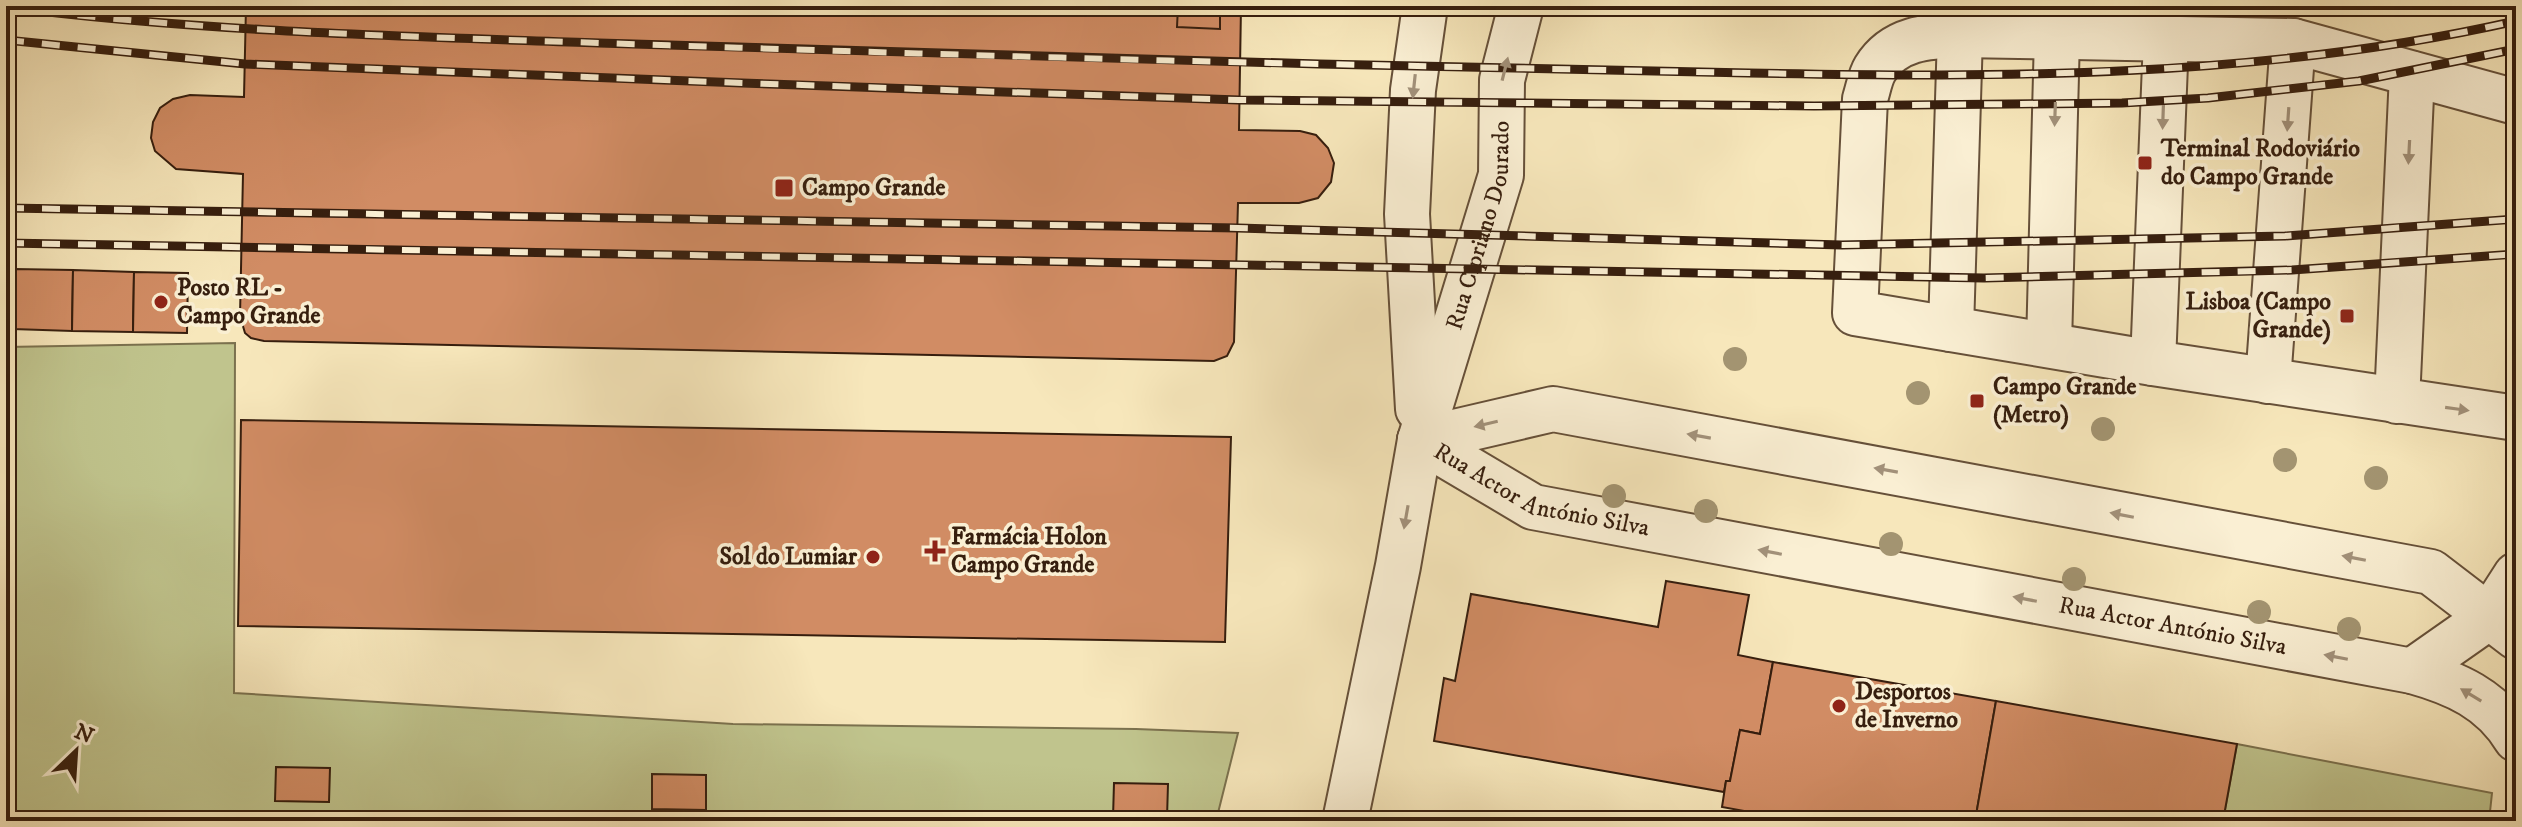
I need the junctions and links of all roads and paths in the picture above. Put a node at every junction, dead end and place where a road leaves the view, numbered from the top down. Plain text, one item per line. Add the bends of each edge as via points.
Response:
1 (1425, 6) edge
2 (1521, 6) edge
3 (1960, 35) junction
4 (2057, 36) junction
5 (2166, 39) junction
6 (2293, 41) junction
7 (2412, 74) junction
8 (2516, 102) edge
9 (1951, 329) junction
10 (2049, 345) junction
11 (2153, 363) junction
12 (2268, 381) junction
13 (2397, 401) junction
14 (2516, 418) edge
15 (1420, 440) junction
16 (2516, 575) edge
17 (2502, 627) edge
18 (2412, 671) junction
19 (2516, 739) edge
20 (1345, 821) edge

1 -> 15 street, Rua Cipriano Dourado via 1413,90 1407,214
15 -> 2 street, Rua Cipriano Dourado via 1501,175 1502,80
3 - 4 street
3 - 9 street
3 - 9 street via 1927,36 1898,46 1875,68 1865,99 1855,313
4 - 5 street
4 -> 10 street
5 - 6 street
5 -> 11 street
6 - 7 street
6 -> 12 street
7 - 8 street
7 -> 13 street
9 - 10 street
10 - 11 street
11 - 12 street
12 - 13 street
13 -> 14 street
17 -> 15 street, Rua Actor António Silva via 2431,572 1553,409
18 -> 15 street, Rua Actor António Silva via 1533,507
15 -> 20 street, Rua Cipriano Dourado
16 - 17 street
17 - 18 street
19 -> 18 street, Rua Actor António Silva via 2495,710 2475,696

